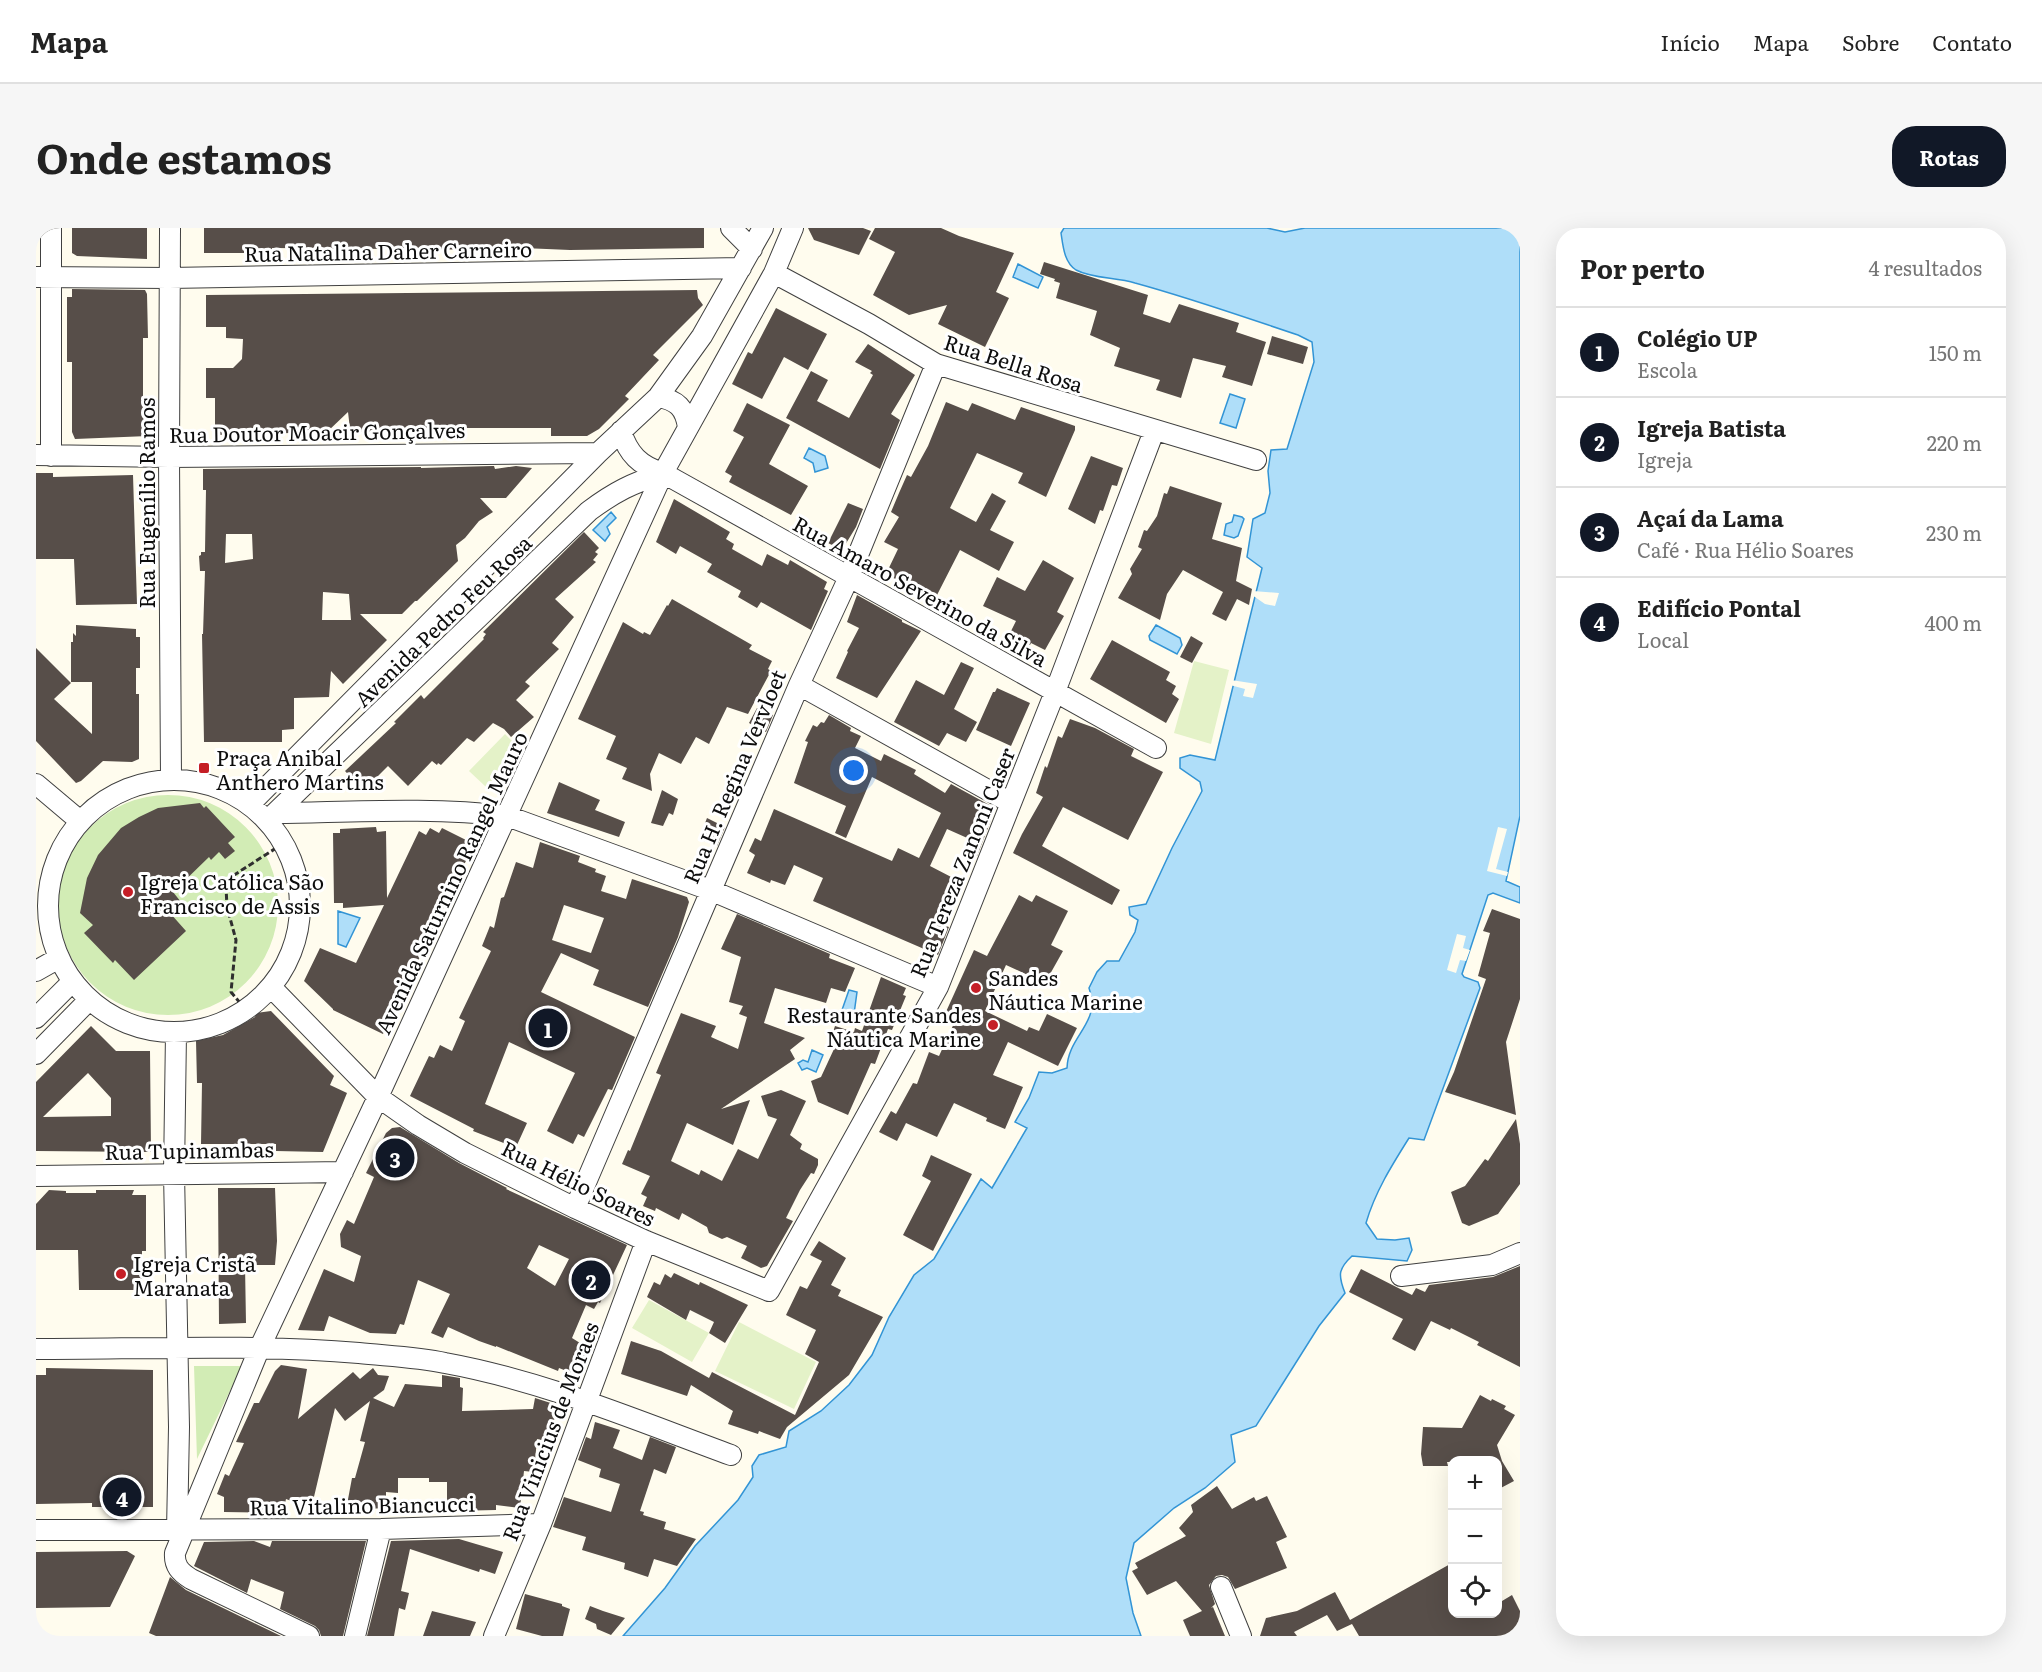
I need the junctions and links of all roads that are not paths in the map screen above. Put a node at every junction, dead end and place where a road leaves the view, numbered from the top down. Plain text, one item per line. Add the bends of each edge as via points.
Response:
1 (51, 228) edge
2 (170, 228) edge
3 (731, 228) edge
4 (763, 228) edge
5 (793, 228) edge
6 (752, 249) junction
7 (741, 268) junction
8 (774, 273) junction
9 (43, 277) edge
10 (169, 278) junction
11 (936, 364) junction
12 (658, 397) junction
13 (688, 427) junction
14 (621, 430) junction
15 (1154, 431) junction
16 (598, 453) junction
17 (43, 456) edge
18 (169, 457) junction
19 (1256, 460) dead end
20 (663, 473) junction
21 (849, 577) junction
22 (798, 685) junction
23 (1055, 692) junction
24 (1156, 748) dead end
25 (171, 779) junction
26 (36, 784) edge
27 (1011, 803) junction
28 (250, 804) junction
29 (507, 816) junction
30 (272, 817) junction
31 (80, 820) junction
32 (710, 890) junction
33 (59, 958) junction
34 (36, 971) edge
35 (73, 981) junction
36 (271, 987) junction
37 (938, 987) junction
38 (89, 1000) junction
39 (36, 1018) edge
40 (176, 1033) junction
41 (36, 1054) edge
42 (378, 1097) junction
43 (343, 1172) junction
44 (174, 1173) junction
45 (36, 1176) edge
46 (575, 1208) junction
47 (646, 1241) junction
48 (1520, 1253) edge
49 (1401, 1276) dead end
50 (769, 1291) joint
51 (260, 1347) junction
52 (178, 1348) junction
53 (36, 1349) edge
54 (586, 1402) junction
55 (731, 1455) dead end
56 (541, 1524) junction
57 (381, 1529) junction
58 (36, 1530) edge
59 (180, 1531) junction
60 (1221, 1587) dead end
61 (309, 1636) edge
62 (355, 1636) edge
63 (494, 1636) edge
64 (1241, 1636) edge

1 - 9 street
2 - 10 street, Rua Eugenílio Ramos
3 - 6 street
4 - 6 street
5 - 8 street, Avenida Saturnino Rangel Mauro
6 - 7 street
7 - 10 street, Rua Natalina Daher Carneiro
7 - 12 street via 702,336
8 - 11 street, Rua Bella Rosa
8 - 13 street, Avenida Saturnino Rangel Mauro
9 - 10 street, Rua Natalina Daher Carneiro
9 - 17 street
10 - 18 street, Rua Eugenílio Ramos
11 - 15 street, Rua Bella Rosa
11 - 21 street, Rua H. Regina Vervloet
12 - 13 street via 680,405
12 - 14 street
13 - 20 street, Avenida Saturnino Rangel Mauro
14 - 16 street, Avenida Pedro Feu Rosa
14 - 20 street via 631,454 640,463
15 - 19 street, Rua Bella Rosa
15 - 23 street, Rua Tereza Zanoni Caser
16 - 18 street, Rua Doutor Moacir Gonçalves
16 - 28 street, Avenida Pedro Feu Rosa
17 - 18 street, Rua Doutor Moacir Gonçalves
18 - 25 street, Rua Eugenílio Ramos
20 - 21 street, Rua Amaro Severino da Silva
20 - 29 street, Avenida Saturnino Rangel Mauro
20 - 30 street, Avenida Pedro Feu Rosa via 612,494 589,511
21 - 22 street, Rua H. Regina Vervloet
21 - 23 street, Rua Amaro Severino da Silva
22 - 27 street
22 - 32 street, Rua H. Regina Vervloet
23 - 24 street, Rua Amaro Severino da Silva
23 - 27 street, Rua Tereza Zanoni Caser
25 - 28 street via 214,785
25 - 31 street via 122,790
26 - 31 street
27 - 37 street, Rua Tereza Zanoni Caser
28 - 30 street
29 - 30 street via 428,811
29 - 32 street
29 - 42 street, Avenida Saturnino Rangel Mauro
30 - 36 street via 297,879 300,917 291,954
31 - 33 street via 61,849 50,882 48,917
32 - 37 street
32 - 46 street, Rua H. Regina Vervloet
33 - 34 street
33 - 35 street
35 - 38 street
35 - 39 street
36 - 40 street via 246,1010 213,1027
36 - 42 street, Rua Hélio Soares
37 - 50 street, Rua Tereza Zanoni Caser
38 - 40 street via 129,1024
38 - 41 street
40 - 44 street
42 - 43 street, Avenida Saturnino Rangel Mauro
42 - 46 street, Rua Hélio Soares via 465,1153
43 - 44 street, Rua Tupinambas
43 - 51 street, Avenida Saturnino Rangel Mauro
44 - 45 street, Rua Tupinambas
44 - 52 street
46 - 47 street, Rua Hélio Soares
47 - 50 street, Rua Hélio Soares
47 - 54 street, Rua Vinicius de Moraes
48 - 49 street via 1492,1265
51 - 52 street
51 - 54 street via 445,1363
51 - 59 street, Avenida Saturnino Rangel Mauro
52 - 53 street
52 - 59 street
54 - 55 street
54 - 56 street, Rua Vinicius de Moraes
56 - 57 street, Rua Vitalino Biancucci
56 - 63 street, Rua Vinicius de Moraes
57 - 59 street, Rua Vitalino Biancucci
57 - 62 street
58 - 59 street, Rua Vitalino Biancucci
59 - 61 street, Avenida Saturnino Rangel Mauro via 175,1553 176,1565 183,1574
60 - 64 street

